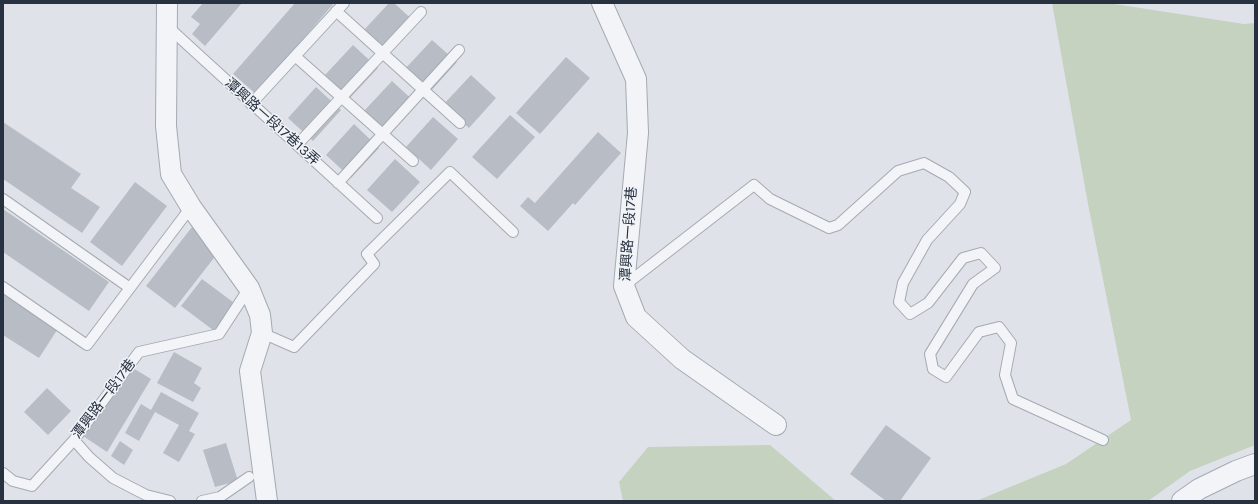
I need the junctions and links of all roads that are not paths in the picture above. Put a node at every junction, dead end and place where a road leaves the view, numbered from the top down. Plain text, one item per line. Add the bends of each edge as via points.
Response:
1 (167, 3) edge
2 (344, 3) edge
3 (602, 3) edge
4 (336, 11) junction
5 (421, 12) dead end
6 (166, 26) junction
7 (459, 50) dead end
8 (382, 53) junction
9 (295, 56) junction
10 (423, 90) junction
11 (341, 98) junction
12 (252, 104) junction
13 (460, 124) dead end
14 (382, 134) junction
15 (297, 145) junction
16 (413, 161) dead end
17 (338, 183) junction
18 (3, 199) edge
19 (191, 207) junction
20 (377, 218) dead end
21 (513, 232) dead end
22 (624, 286) junction
23 (3, 287) edge
24 (130, 288) junction
25 (249, 288) junction
26 (262, 333) junction
27 (776, 425) dead end
28 (74, 440) junction
29 (1103, 440) dead end
30 (1255, 464) edge
31 (3, 473) edge
32 (249, 477) dead end
33 (170, 501) edge
34 (202, 501) edge
35 (267, 501) edge
36 (1182, 501) edge

1 - 6 street
2 - 4 lane
3 - 22 street, 潭興路一段17巷 via 636,79 638,133
4 - 8 lane
4 - 9 lane
5 - 8 lane
6 - 12 lane, 潭興路一段17巷13弄
6 - 19 street via 166,126 171,174
7 - 10 lane
8 - 10 lane
8 - 11 lane
9 - 11 lane
9 - 12 lane
10 - 13 lane
10 - 14 lane
11 - 14 lane
11 - 15 lane
12 - 15 lane, 潭興路一段17巷13弄
14 - 16 lane
14 - 17 lane
15 - 17 lane, 潭興路一段17巷13弄
17 - 20 lane, 潭興路一段17巷13弄
18 - 24 lane
19 - 24 lane
19 - 25 street
21 - 26 lane via 450,172 367,254 374,264 294,347
22 - 27 street, 潭興路一段17巷 via 636,317 682,359
22 - 29 lane via 754,185 770,198 829,228 838,225 898,171 924,163 949,177 965,192 960,204 927,240 903,283 899,302 910,314 928,303 963,258 981,253 995,268 969,290 930,354 933,369 946,377 978,332 999,327 1011,343 1005,375 1013,399
23 - 24 lane via 87,345
25 - 26 street via 260,315
25 - 28 lane, 潭興路一段17巷 via 219,334 139,352
26 - 35 street via 250,371
28 - 31 lane, 潭興路一段17巷 via 32,486 14,481
28 - 33 lane via 113,478 146,495
30 - 36 street via 1236,470
32 - 34 lane via 220,497

